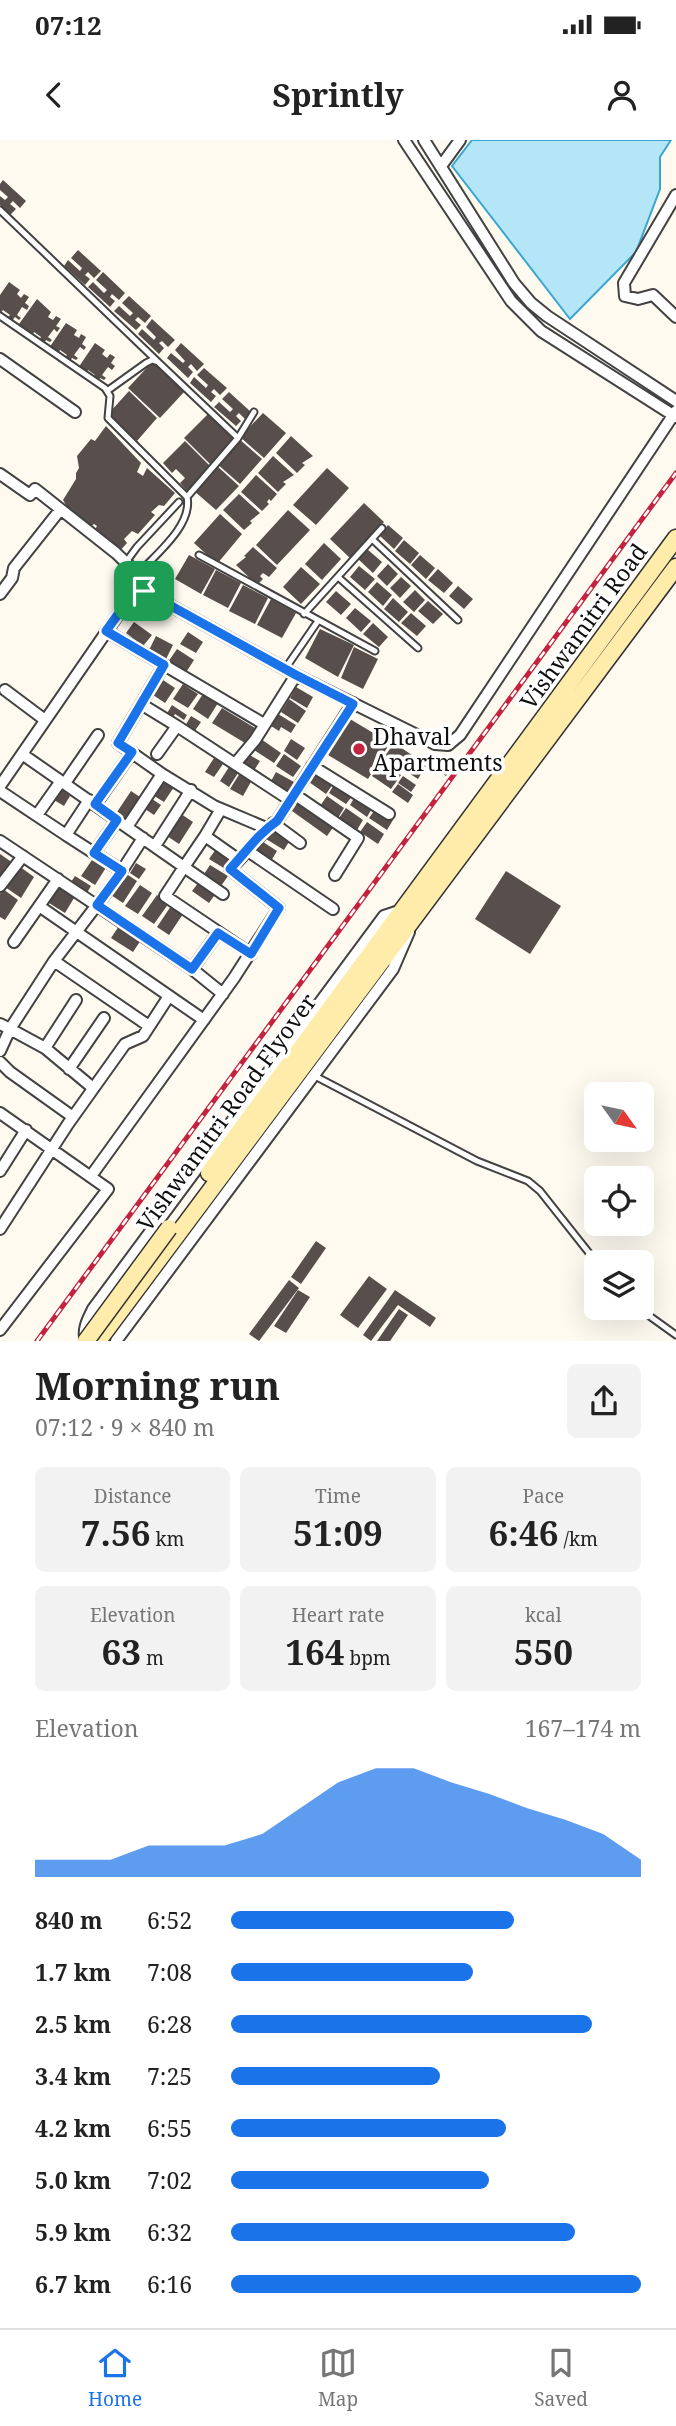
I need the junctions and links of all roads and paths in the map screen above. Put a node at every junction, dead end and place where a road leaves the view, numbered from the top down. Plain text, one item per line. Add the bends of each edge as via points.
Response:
1 (404, 140) edge
2 (424, 140) edge
3 (460, 140) edge
4 (441, 166) junction
5 (676, 195) edge
6 (0, 210) edge
7 (0, 316) edge
8 (676, 317) edge
9 (0, 359) edge
10 (158, 362) junction
11 (107, 391) junction
12 (676, 401) edge
13 (75, 412) dead end
14 (254, 412) dead end
15 (675, 415) edge
16 (239, 438) junction
17 (0, 474) edge
18 (187, 497) junction
19 (178, 502) dead end
20 (60, 510) junction
21 (382, 528) dead end
22 (676, 538) edge
23 (372, 540) junction
24 (198, 555) dead end
25 (126, 562) junction
26 (676, 567) edge
27 (138, 573) junction
28 (338, 577) junction
29 (144, 591) junction
30 (0, 594) edge
31 (304, 614) junction
32 (318, 621) junction
33 (458, 621) dead end
34 (106, 631) junction
35 (418, 648) dead end
36 (375, 651) dead end
37 (164, 665) junction
38 (285, 669) junction
39 (296, 675) junction
40 (5, 690) dead end
41 (141, 704) junction
42 (353, 704) junction
43 (45, 720) junction
44 (264, 724) junction
45 (177, 726) junction
46 (98, 735) dead end
47 (132, 752) junction
48 (22, 754) junction
49 (157, 754) dead end
50 (0, 761) edge
51 (235, 764) junction
52 (312, 766) junction
53 (12, 769) junction
54 (162, 774) junction
55 (63, 782) junction
56 (0, 788) edge
57 (191, 790) junction
58 (292, 797) junction
59 (92, 802) junction
60 (221, 809) junction
61 (389, 814) dead end
62 (37, 815) junction
63 (122, 823) junction
64 (270, 826) junction
65 (66, 835) junction
66 (205, 836) junction
67 (143, 838) junction
68 (0, 841) edge
69 (300, 843) dead end
70 (155, 846) junction
71 (248, 851) junction
72 (94, 853) junction
73 (23, 856) junction
74 (239, 860) junction
75 (184, 867) junction
76 (122, 871) junction
77 (335, 874) dead end
78 (58, 879) junction
79 (0, 886) edge
80 (223, 894) dead end
81 (97, 905) junction
82 (39, 906) junction
83 (333, 909) dead end
84 (409, 913) junction
85 (76, 933) junction
86 (218, 933) junction
87 (14, 942) dead end
88 (251, 954) junction
89 (54, 961) junction
90 (192, 969) junction
91 (223, 994) junction
92 (169, 996) junction
93 (76, 1000) dead end
94 (104, 1018) dead end
95 (204, 1020) junction
96 (5, 1026) edge
97 (149, 1026) junction
98 (45, 1048) junction
99 (0, 1051) edge
100 (0, 1062) edge
101 (69, 1069) junction
102 (313, 1075) junction
103 (93, 1088) junction
104 (0, 1113) edge
105 (73, 1117) junction
106 (26, 1130) junction
107 (53, 1148) junction
108 (0, 1171) edge
109 (91, 1176) junction
110 (0, 1229) edge
111 (173, 1230) junction
112 (587, 1250) edge
113 (654, 1319) edge
114 (2, 1326) edge
115 (676, 1335) edge
116 (86, 1341) edge
117 (97, 1341) edge
118 (116, 1341) edge

1 - 15 street via 521,312 541,331
2 - 4 street
3 - 4 street
4 - 12 street via 513,283 531,303
5 - 8 street via 624,283 625,296 653,295
6 - 10 lane
7 - 11 lane
9 - 13 street
10 - 11 lane via 146,363
10 - 16 lane
11 - 18 lane via 108,418
14 - 16 lane
15 - 42 street via 460,735 448,745 435,744
16 - 18 lane
17 - 20 street via 30,495 35,489
18 - 27 lane via 188,509 180,527
19 - 25 lane
20 - 25 street
20 - 30 street via 14,568
21 - 23 lane
22 - 84 main road, Vishwamitri Road
23 - 28 lane
23 - 33 lane
24 - 31 lane
25 - 27 street
26 - 84 main road, Vishwamitri Road
27 - 29 street
28 - 31 lane
28 - 35 lane
29 - 34 street via 129,599
29 - 38 street
31 - 32 lane
32 - 36 lane
32 - 38 lane
34 - 37 street
34 - 43 street
37 - 41 street
37 - 44 street
38 - 39 street
39 - 42 street
39 - 44 street
40 - 43 street
41 - 45 street
41 - 47 street via 118,743
42 - 52 street
43 - 48 street
44 - 51 street
45 - 49 street
45 - 51 street
46 - 55 street
47 - 54 street
47 - 59 street
48 - 53 street
48 - 55 street
50 - 53 street
51 - 58 street
52 - 58 street
52 - 61 street
53 - 56 street
54 - 57 street
54 - 63 street
55 - 59 street
55 - 62 street
56 - 62 street
57 - 60 street
57 - 70 street
58 - 64 street
58 - 77 street via 358,838
59 - 63 street
59 - 65 street
60 - 64 street
60 - 66 street
62 - 65 street
63 - 67 street
63 - 72 street
64 - 69 street
64 - 71 street
65 - 72 street
66 - 74 street
66 - 75 street
67 - 70 street
67 - 76 street
68 - 73 street
70 - 75 street
71 - 74 street
71 - 83 street
72 - 76 street
73 - 78 street
73 - 79 street
74 - 88 street via 230,869 279,908
75 - 80 street
75 - 86 street via 165,896
76 - 81 street
78 - 81 street
78 - 82 street
81 - 85 street
81 - 90 street
82 - 85 street
82 - 87 street
84 - 102 street via 393,969
84 - 111 main road, Vishwamitri Road Flyover
84 - 116 street via 384,916 93,1309 87,1320
85 - 89 street
85 - 92 street
86 - 88 street
86 - 90 street
88 - 91 street
89 - 96 street
89 - 97 street
90 - 91 street
91 - 95 street
92 - 95 street
92 - 97 street
93 - 98 street
94 - 101 street
95 - 109 street
96 - 98 street
96 - 99 street
97 - 103 street via 143,1036 125,1044
98 - 101 street
100 - 105 street
101 - 103 street
102 - 112 lane via 477,1161 528,1181
102 - 118 street
103 - 105 street
104 - 106 street
105 - 107 street
106 - 107 street
106 - 108 street
107 - 109 street
107 - 110 street
109 - 114 street via 108,1189
111 - 116 main road, Vishwamitri Road Flyover, bridge
111 - 117 main road, Vishwamitri Road Flyover
113 - 115 lane

